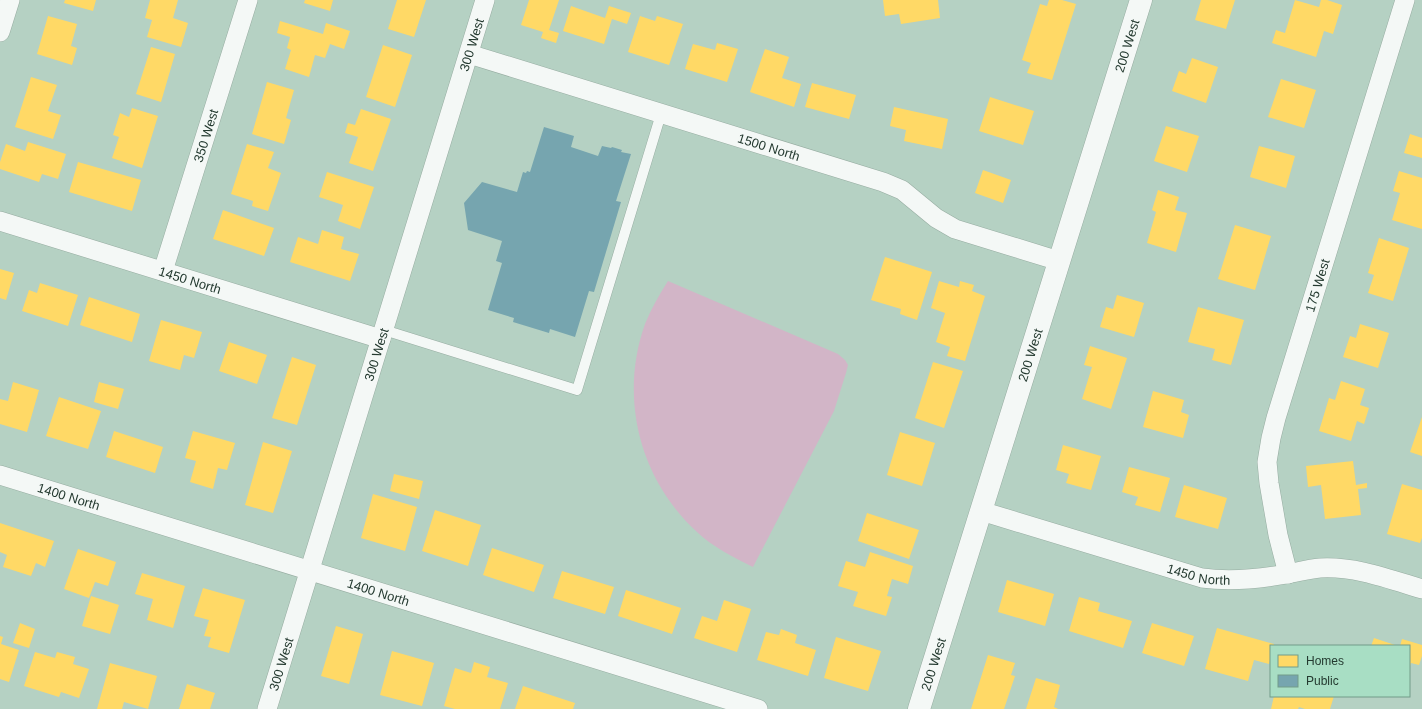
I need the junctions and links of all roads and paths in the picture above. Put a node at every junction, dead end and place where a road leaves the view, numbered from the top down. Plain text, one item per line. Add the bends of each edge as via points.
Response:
1 (10, 0) edge
2 (248, 0) edge
3 (485, 0) edge
4 (1141, 0) edge
5 (1405, 0) edge
6 (0, 32) edge
7 (469, 54) junction
8 (661, 114) junction
9 (0, 221) edge
10 (1059, 261) junction
11 (163, 271) junction
12 (382, 334) junction
13 (0, 474) edge
14 (981, 511) junction
15 (310, 570) junction
16 (1288, 574) junction
17 (1422, 589) edge
18 (267, 709) edge
19 (758, 709) edge
20 (919, 709) edge

1 - 6 street
2 - 11 street, 350 West
3 - 7 street, 300 West
4 - 10 main road, 200 West
5 - 16 street, 175 West via 1270,438 1269,484
7 - 8 street, 1500 North
7 - 12 street, 300 West
8 - 10 street, 1500 North via 888,184 902,190 936,218 955,228
8 - 12 lane via 577,390
9 - 11 street, 1450 North
10 - 14 main road, 200 West
11 - 12 street, 1450 North
12 - 15 street, 300 West
13 - 15 street, 1400 North
14 - 16 street, 1450 North via 1202,578 1236,581
14 - 20 main road, 200 West
15 - 18 street, 300 West
15 - 19 street, 1400 North
16 - 17 street, 1450 North via 1320,568 1352,570

